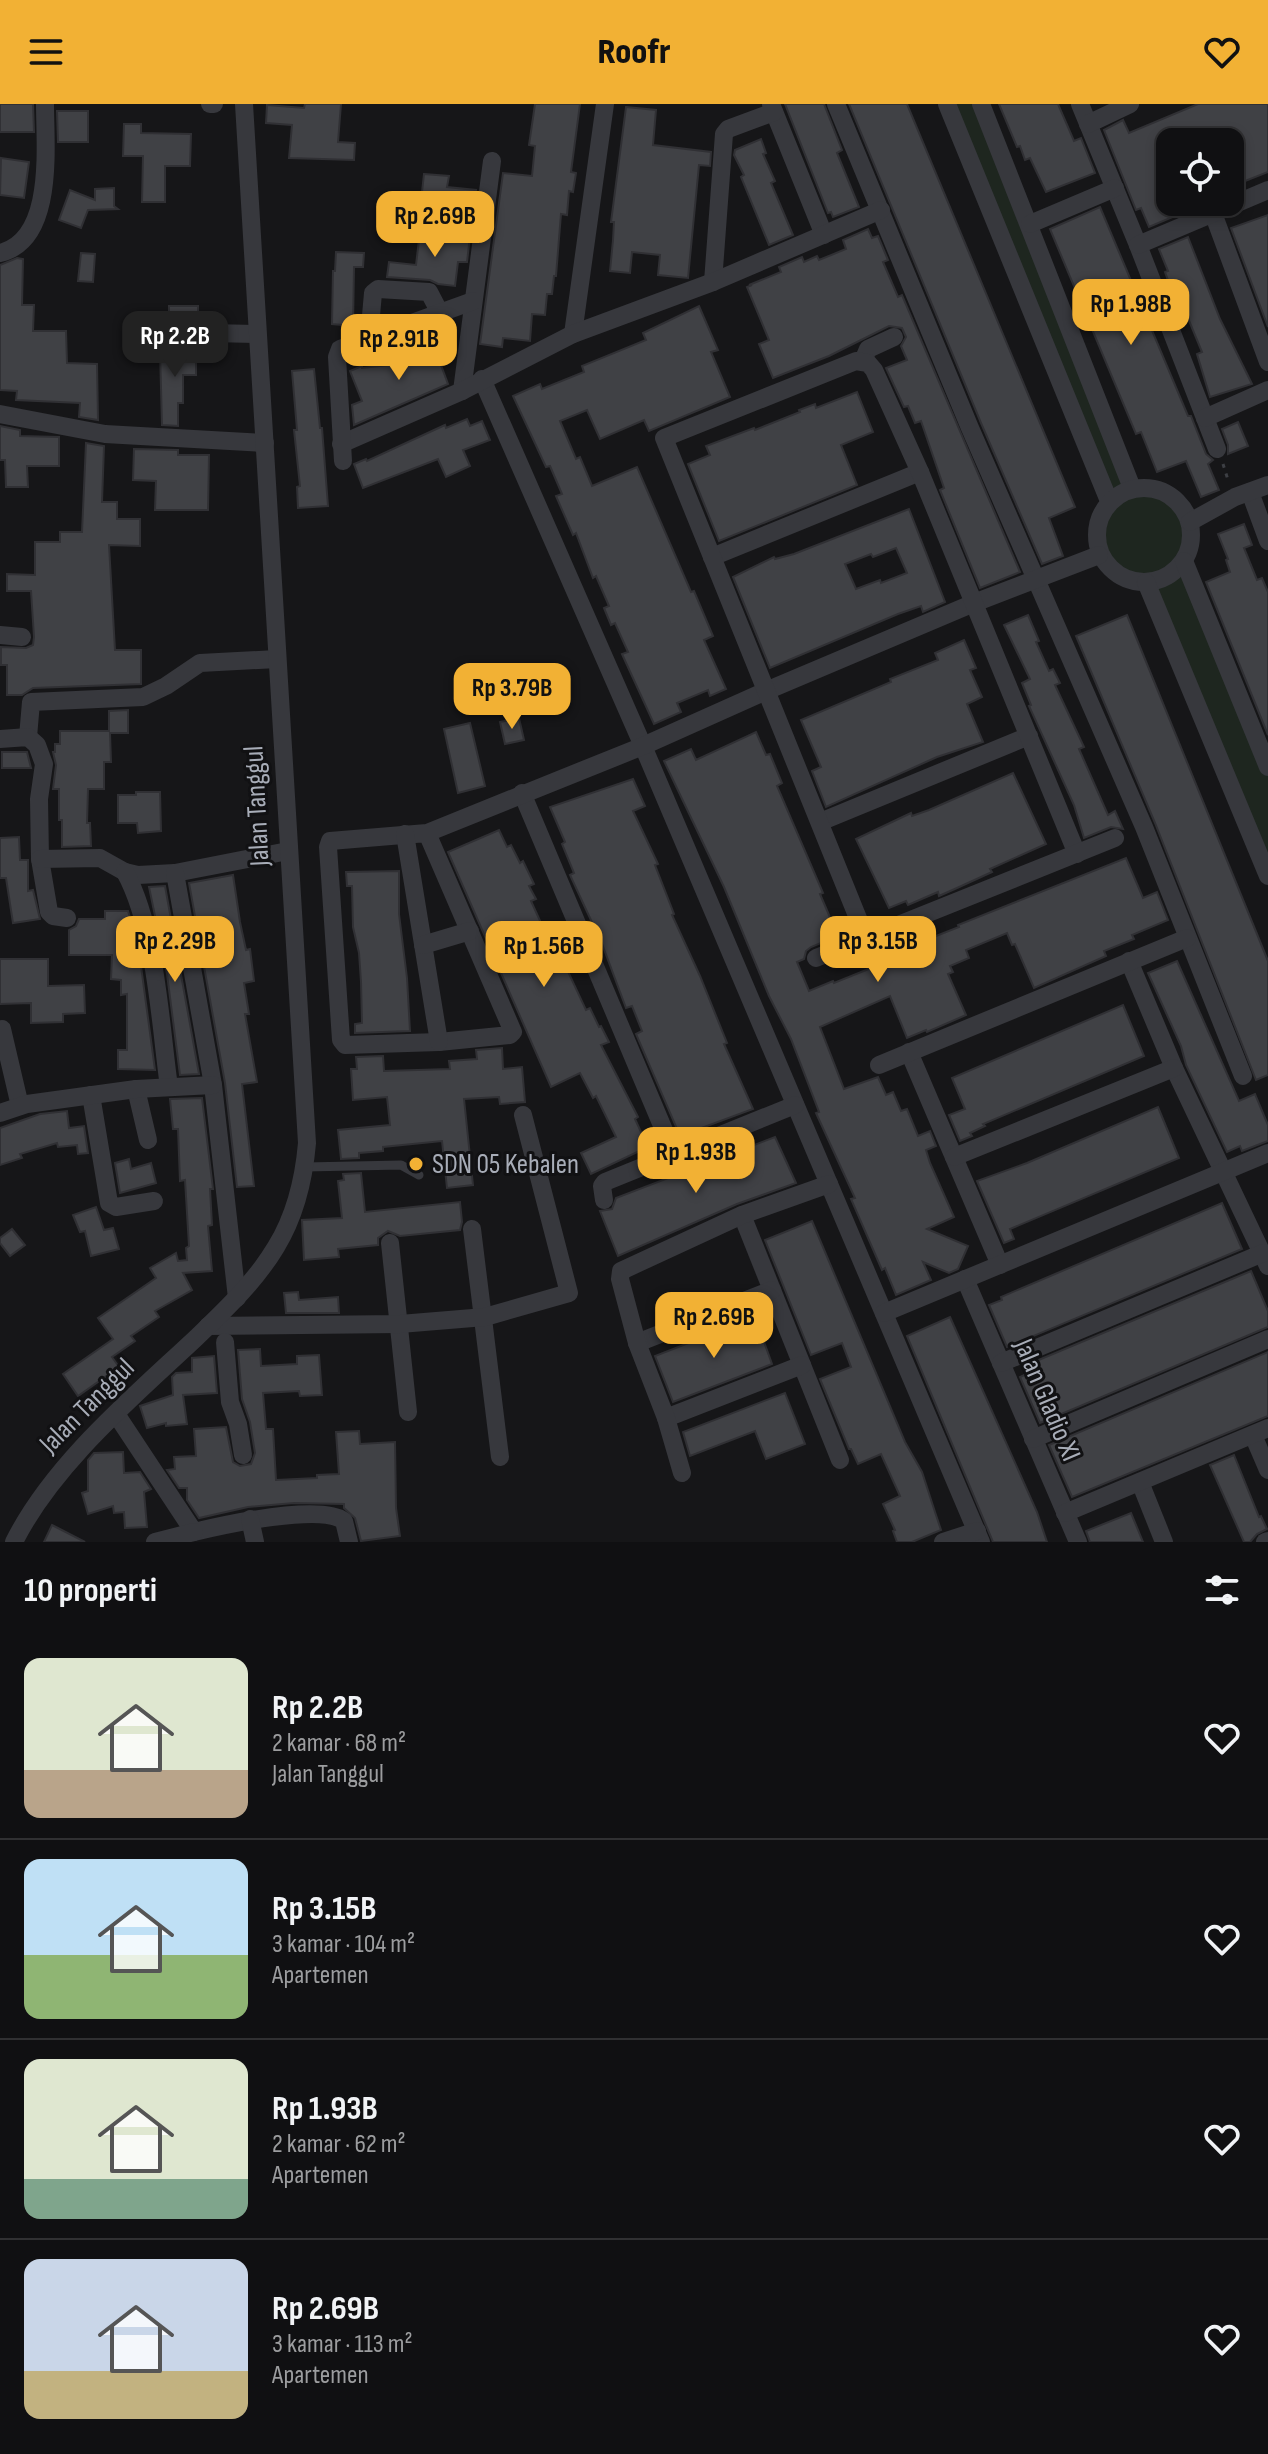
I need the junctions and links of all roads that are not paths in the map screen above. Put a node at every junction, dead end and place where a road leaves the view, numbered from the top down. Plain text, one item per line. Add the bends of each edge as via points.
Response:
1 (45, 104) edge
2 (244, 104) edge
3 (605, 104) edge
4 (836, 104) edge
5 (947, 104) edge
6 (981, 104) edge
7 (1080, 104) edge
8 (1130, 104) edge
9 (773, 108) edge
10 (1088, 124) junction
11 (492, 161) dead end
12 (1115, 188) junction
13 (1268, 190) edge
14 (1244, 200) edge
15 (881, 210) junction
16 (425, 212) dead end
17 (1206, 216) edge
18 (1214, 216) edge
19 (485, 220) junction
20 (1030, 224) junction
21 (824, 235) junction
22 (1138, 245) junction
23 (0, 253) edge
24 (713, 282) junction
25 (473, 301) junction
26 (440, 313) junction
27 (164, 332) dead end
28 (1262, 333) edge
29 (256, 334) junction
30 (573, 334) junction
31 (894, 337) dead end
32 (369, 338) junction
33 (863, 361) junction
34 (1268, 362) edge
35 (482, 379) junction
36 (1268, 390) edge
37 (462, 391) junction
38 (0, 414) edge
39 (1205, 418) junction
40 (265, 443) junction
41 (1217, 449) road end
42 (920, 472) junction
43 (1268, 485) edge
44 (1132, 488) junction
45 (1243, 494) junction
46 (1109, 501) junction
47 (1190, 522) junction
48 (1268, 541) edge
49 (1099, 555) junction
50 (712, 557) junction
51 (1184, 561) junction
52 (1036, 580) junction
53 (1146, 582) junction
54 (974, 603) junction
55 (0, 635) edge
56 (22, 637) dead end
57 (277, 659) junction
58 (766, 691) junction
59 (1029, 736) junction
60 (28, 737) junction
61 (0, 739) edge
62 (643, 746) junction
63 (1268, 767) edge
64 (522, 793) junction
65 (820, 822) junction
66 (427, 833) junction
67 (405, 834) junction
68 (1115, 838) dead end
69 (288, 851) junction
70 (1077, 854) junction
71 (40, 859) junction
72 (125, 872) junction
73 (175, 873) junction
74 (1268, 876) edge
75 (67, 918) dead end
76 (470, 931) junction
77 (866, 938) junction
78 (1187, 938) junction
79 (423, 945) junction
80 (816, 958) dead end
81 (1129, 961) junction
82 (2, 1029) dead end
83 (439, 1042) junction
84 (909, 1052) junction
85 (879, 1065) dead end
86 (1174, 1068) junction
87 (1243, 1076) dead end
88 (213, 1085) junction
89 (169, 1087) junction
90 (136, 1089) junction
91 (91, 1095) junction
92 (795, 1105) junction
93 (20, 1106) junction
94 (0, 1113) edge
95 (523, 1115) dead end
96 (148, 1140) dead end
97 (1268, 1153) edge
98 (674, 1154) junction
99 (954, 1157) junction
100 (305, 1167) junction
101 (1223, 1172) junction
102 (419, 1175) dead end
103 (829, 1184) junction
104 (604, 1200) dead end
105 (154, 1201) dead end
106 (742, 1215) junction
107 (472, 1229) dead end
108 (390, 1243) dead end
109 (1265, 1260) edge
110 (1000, 1265) junction
111 (965, 1279) junction
112 (772, 1290) junction
113 (237, 1298) junction
114 (884, 1313) junction
115 (485, 1317) junction
116 (400, 1324) junction
117 (284, 1326) junction
118 (202, 1332) junction
119 (1268, 1339) edge
120 (225, 1342) junction
121 (637, 1343) junction
122 (1001, 1363) junction
123 (802, 1365) junction
124 (408, 1412) dead end
125 (116, 1414) junction
126 (666, 1418) junction
127 (1260, 1431) edge
128 (1033, 1439) junction
129 (243, 1455) dead end
130 (500, 1457) dead end
131 (840, 1460) dead end
132 (1268, 1470) edge
133 (682, 1473) dead end
134 (1140, 1482) junction
135 (1065, 1513) junction
136 (250, 1519) junction
137 (194, 1532) junction
138 (979, 1536) edge
139 (14, 1542) edge
140 (155, 1542) edge
141 (255, 1542) edge
142 (349, 1542) edge
143 (943, 1542) edge
144 (1078, 1542) edge
145 (1164, 1542) edge

1 - 23 street via 45,169 37,218 20,244
2 - 29 street, Jalan Tanggul
3 - 30 street
4 - 15 street
5 - 46 street
6 - 20 street
7 - 10 street
8 - 10 street
9 - 21 street
9 - 24 street via 724,134
10 - 12 street
11 - 19 street
12 - 20 street
12 - 22 street
13 - 14 street
15 - 21 street
15 - 52 street
16 - 19 street
17 - 22 street
18 - 28 street
19 - 25 street
20 - 44 street
21 - 24 street
22 - 39 street
24 - 30 street
25 - 26 street
25 - 37 street
26 - 32 street
26 - 32 street via 429,292 378,289 370,307
27 - 29 street
28 - 34 street
29 - 40 street, Jalan Tanggul
30 - 35 street
31 - 33 street via 868,349
32 - 37 street via 344,346 337,357 342,453
33 - 42 street via 874,370
33 - 50 street via 664,438
35 - 37 street
35 - 62 street
36 - 39 street
38 - 40 street via 105,434
39 - 41 street
40 - 57 street, Jalan Tanggul
42 - 50 street
42 - 54 street
43 - 45 street
44 - 46 street
44 - 47 street via 1167,495
45 - 47 street
45 - 48 street
46 - 49 street via 1096,527
47 - 51 street via 1191,542
49 - 52 street
49 - 53 street via 1127,580
50 - 58 street
51 - 53 street via 1168,576
51 - 63 street
52 - 54 street
52 - 78 street
53 - 74 street
54 - 58 street
54 - 59 street
55 - 56 street
57 - 60 street via 200,663 143,697 31,702
57 - 69 street, Jalan Tanggul
58 - 62 street
58 - 65 street
59 - 65 street
59 - 70 street
60 - 61 street
60 - 71 street via 44,764
62 - 64 street
62 - 92 street
64 - 66 street
64 - 98 street
65 - 77 street
66 - 67 street
66 - 76 street
67 - 79 street
67 - 83 street via 335,839 328,847 341,1040 348,1046
68 - 70 street
69 - 73 street
69 - 100 street, Jalan Tanggul
70 - 77 street
71 - 72 street via 100,858
71 - 75 street via 49,912
72 - 73 street
72 - 89 street via 136,895 155,978
73 - 88 street
76 - 79 street
76 - 83 street via 513,1032
77 - 80 street
78 - 81 street
78 - 87 street
79 - 83 street
81 - 84 street
81 - 86 street
82 - 93 street
84 - 85 street
84 - 99 street
86 - 99 street
86 - 101 street
88 - 89 street
88 - 113 street
89 - 90 street
90 - 91 street
90 - 96 street
91 - 93 street
91 - 105 street via 109,1203 116,1207
92 - 98 street
92 - 103 street
93 - 94 street
95 - 115 street via 569,1293
97 - 101 street
98 - 104 street via 605,1182
99 - 110 street
100 - 102 lane via 401,1165
100 - 113 street, Jalan Tanggul via 276,1248
101 - 109 street
101 - 110 street
103 - 106 street
103 - 114 street
106 - 112 street
106 - 121 street via 621,1271
107 - 115 street
108 - 116 street
109 - 122 street
110 - 111 street
111 - 114 street
111 - 122 street, Jalan Gladio XI
112 - 121 street
112 - 123 street
113 - 118 street, Jalan Tanggul
114 - 138 street
115 - 116 street
115 - 130 street
116 - 117 street
116 - 124 street
117 - 118 street
117 - 120 street via 270,1334
118 - 120 street
118 - 125 street, Jalan Tanggul
119 - 128 street
120 - 129 street via 230,1402
121 - 126 street
122 - 128 street, Jalan Gladio XI
123 - 126 street
123 - 131 street
125 - 137 street
125 - 139 street, Jalan Tanggul via 46,1488
126 - 133 street
127 - 132 street
127 - 134 street
128 - 135 street, Jalan Gladio XI
134 - 135 street
134 - 145 street
135 - 144 street, Jalan Gladio XI
136 - 137 street
136 - 141 street
136 - 142 street via 337,1516 344,1521
137 - 140 street
138 - 143 street

